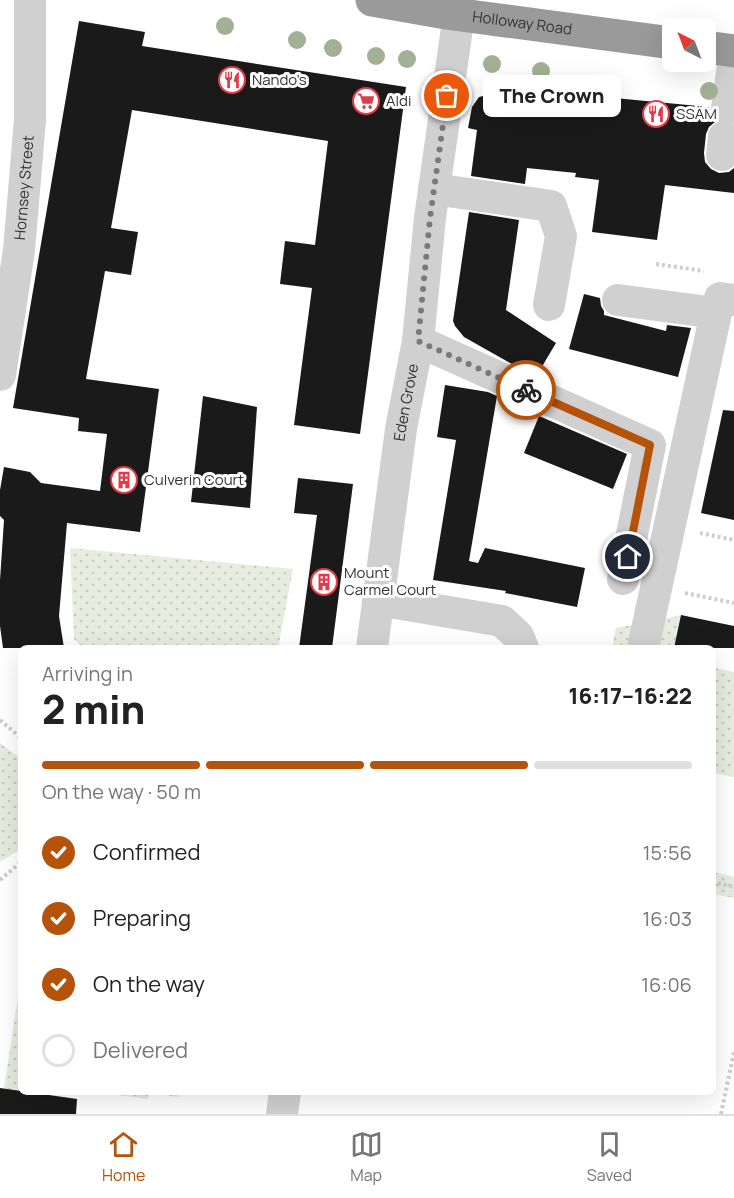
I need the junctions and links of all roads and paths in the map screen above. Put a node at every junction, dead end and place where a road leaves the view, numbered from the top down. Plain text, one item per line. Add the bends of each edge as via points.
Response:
1 (30, 0) edge
2 (372, 0) edge
3 (459, 14) junction
4 (662, 42) edge
5 (716, 49) edge
6 (734, 51) edge
7 (734, 58) edge
8 (724, 134) dead end
9 (434, 189) junction
10 (9, 248) edge
11 (656, 264) dead end
12 (712, 272) dead end
13 (618, 300) dead end
14 (549, 304) dead end
15 (725, 307) edge
16 (418, 341) junction
17 (0, 375) edge
18 (650, 445) junction
19 (684, 452) junction
20 (623, 579) dead end
21 (655, 588) junction
22 (378, 600) junction
23 (734, 603) edge
24 (372, 645) edge
25 (522, 645) edge
26 (644, 645) edge
27 (0, 720) edge
28 (18, 735) edge
29 (18, 865) edge
30 (0, 880) edge
31 (716, 883) edge
32 (734, 887) edge
33 (734, 1052) edge
34 (285, 1095) edge
35 (282, 1114) edge
36 (721, 1114) edge

1 - 10 street, Hornsey Street via 30,120
2 - 3 highway, Holloway Road
3 - 4 highway, Holloway Road
3 - 9 street, Eden Grove
5 - 6 highway
7 - 8 street
9 - 14 street via 551,206 561,236
9 - 16 street, Eden Grove
10 - 17 street, Hornsey Street
11 - 12 path
13 - 15 street
15 - 19 street
16 - 18 street
16 - 22 street, Eden Grove via 401,429
18 - 19 street
18 - 20 street
19 - 21 street
21 - 23 path
21 - 26 street
22 - 24 street, Eden Grove
22 - 25 street via 502,621
27 - 28 path
29 - 30 path
31 - 32 path
33 - 36 path
34 - 35 street

